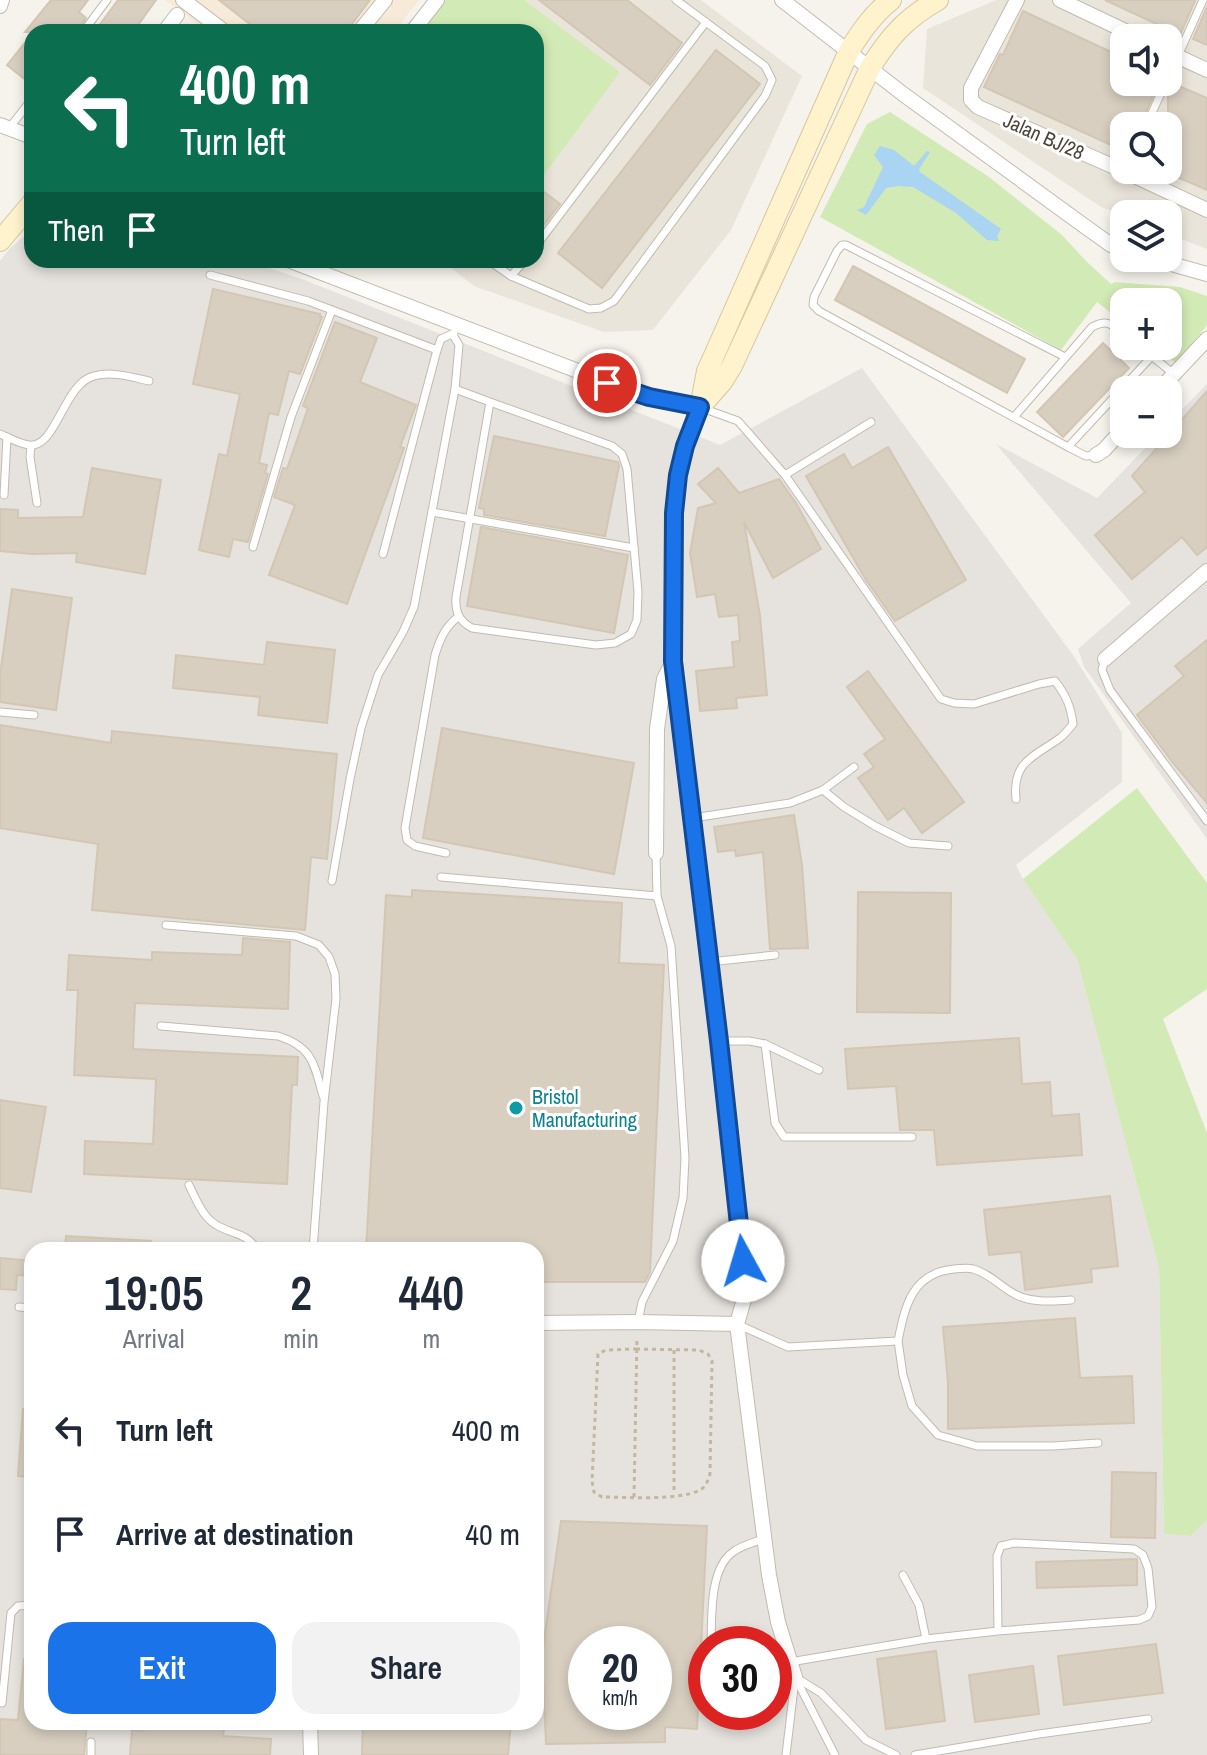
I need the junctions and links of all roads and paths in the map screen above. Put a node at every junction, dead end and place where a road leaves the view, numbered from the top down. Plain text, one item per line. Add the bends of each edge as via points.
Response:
1 (107, 0) edge
2 (183, 0) edge
3 (385, 0) edge
4 (676, 0) edge
5 (782, 0) edge
6 (891, 0) edge
7 (938, 0) edge
8 (1017, 0) edge
9 (1060, 0) edge
10 (1203, 0) edge
11 (435, 1) edge
12 (177, 15) dead end
13 (706, 22) junction
14 (89, 24) edge
15 (170, 24) edge
16 (214, 24) edge
17 (366, 24) edge
18 (418, 24) edge
19 (1111, 24) edge
20 (1182, 38) edge
21 (849, 51) junction
22 (1182, 58) edge
23 (870, 68) junction
24 (1207, 70) edge
25 (24, 107) edge
26 (4, 127) edge
27 (24, 134) edge
28 (1110, 164) edge
29 (1153, 184) edge
30 (1207, 210) edge
31 (24, 212) edge
32 (544, 235) edge
33 (0, 241) edge
34 (1110, 244) edge
35 (1182, 267) edge
36 (307, 268) edge
37 (500, 268) edge
38 (518, 268) edge
39 (1207, 274) edge
40 (210, 275) dead end
41 (511, 276) junction
42 (332, 310) junction
43 (1110, 323) edge
44 (454, 330) junction
45 (1207, 339) edge
46 (437, 350) junction
47 (1065, 357) junction
48 (1148, 360) edge
49 (1157, 360) edge
50 (1174, 374) joint
51 (149, 381) dead end
52 (455, 389) junction
53 (490, 402) junction
54 (700, 407) junction
55 (1014, 417) junction
56 (871, 422) dead end
57 (3, 436) edge
58 (1110, 443) edge
59 (31, 446) junction
60 (1068, 447) junction
61 (1096, 455) joint
62 (785, 475) junction
63 (4, 495) dead end
64 (37, 503) dead end
65 (432, 512) junction
66 (470, 519) junction
67 (253, 547) dead end
68 (634, 548) junction
69 (383, 554) dead end
70 (1207, 571) edge
71 (458, 617) junction
72 (1105, 659) joint
73 (673, 661) junction
74 (0, 712) edge
75 (34, 715) dead end
76 (854, 767) dead end
77 (823, 790) junction
78 (1016, 799) dead end
79 (693, 818) junction
80 (1207, 821) edge
81 (948, 846) dead end
82 (446, 853) dead end
83 (656, 853) joint
84 (441, 877) dead end
85 (332, 881) dead end
86 (657, 896) junction
87 (166, 925) dead end
88 (775, 955) dead end
89 (709, 962) junction
90 (161, 1026) dead end
91 (719, 1041) junction
92 (765, 1044) junction
93 (819, 1070) dead end
94 (324, 1102) junction
95 (912, 1137) dead end
96 (189, 1185) dead end
97 (250, 1242) edge
98 (314, 1242) edge
99 (1071, 1300) dead end
100 (19, 1307) dead end
101 (24, 1307) edge
102 (638, 1322) junction
103 (544, 1323) edge
104 (737, 1324) junction
105 (898, 1341) junction
106 (636, 1349) junction
107 (674, 1350) junction
108 (1098, 1443) dead end
109 (674, 1496) junction
110 (634, 1497) junction
111 (765, 1539) junction
112 (903, 1575) dead end
113 (24, 1606) edge
114 (712, 1626) edge
115 (779, 1626) edge
116 (998, 1631) junction
117 (926, 1639) junction
118 (792, 1662) edge
119 (792, 1668) edge
120 (795, 1677) junction
121 (2, 1703) dead end
122 (1148, 1719) dead end
123 (310, 1730) edge
124 (91, 1742) dead end
125 (91, 1755) edge
126 (311, 1755) edge
127 (786, 1755) edge
128 (835, 1755) edge
129 (896, 1755) edge
130 (915, 1755) edge

1 - 14 lane
2 - 16 street
3 - 17 street
4 - 13 lane
5 - 21 street
6 - 21 street via 864,26
7 - 23 street via 908,19
8 - 28 street, Jalan BJ/28 via 971,88 971,100
9 - 19 street
10 - 20 lane
11 - 18 street
12 - 15 street
13 - 32 lane
13 - 41 lane via 765,66 772,80 614,301 589,309
21 - 23 street
21 - 54 street via 707,371
22 - 24 street
23 - 34 street
23 - 54 street via 732,366
25 - 26 lane
26 - 27 street
29 - 30 street, Jalan BJ/28
31 - 33 street
35 - 39 street
36 - 44 street
37 - 41 lane
38 - 41 lane
40 - 42 lane
42 - 46 lane
42 - 67 lane via 291,417
43 - 47 lane via 1092,327
44 - 46 lane via 441,339
44 - 52 lane via 459,345
44 - 54 street via 630,391
45 - 50 street
46 - 69 lane
47 - 55 lane
47 - 55 lane via 842,245 813,305
48 - 60 lane
49 - 50 lane
51 - 59 lane via 110,373 91,376 78,384 49,434
52 - 53 lane
52 - 65 lane
53 - 66 lane
53 - 68 lane via 622,454
54 - 62 lane via 738,421
54 - 73 street via 678,475
55 - 60 lane
56 - 62 lane
57 - 59 lane
57 - 63 lane
58 - 61 street
59 - 64 lane
60 - 61 lane
62 - 78 lane via 941,699 974,704 1055,681 1064,692 1073,724 1023,765
65 - 66 lane
65 - 85 lane via 414,607 378,675 361,728
66 - 68 lane
66 - 71 lane via 456,597
68 - 71 lane via 637,620 631,634 615,643 472,628
70 - 72 street
71 - 82 lane via 441,637 435,655 405,828 407,840 415,846
72 - 80 lane via 1102,670 1110,690
73 - 79 street
73 - 83 street via 664,679 657,729
74 - 75 lane
76 - 77 lane
77 - 79 lane via 790,803
77 - 81 lane via 909,843
79 - 89 street
83 - 86 lane
84 - 86 lane
86 - 102 lane via 671,946 685,1158 673,1241 642,1302
87 - 94 lane via 296,936 319,945 335,974 336,999
88 - 89 lane
89 - 91 street
90 - 94 lane via 295,1041 316,1070
91 - 92 lane
91 - 104 street via 746,1292
92 - 93 lane
92 - 95 lane via 775,1123 784,1137
94 - 98 lane
96 - 97 lane via 205,1216
99 - 105 lane via 1040,1302 1017,1296 971,1268 946,1270 921,1281 904,1307
100 - 101 lane
102 - 103 street
102 - 104 street
104 - 105 lane via 788,1347
104 - 111 street
105 - 108 lane via 912,1406 938,1435 977,1446
106 - 107 path
106 - 110 path
106 - 110 path via 598,1354 592,1481 594,1492 602,1497
107 - 109 path
107 - 109 path via 699,1350 712,1361 710,1474 701,1490
109 - 110 path
111 - 114 lane via 731,1553 718,1572
111 - 115 street
112 - 117 lane via 919,1605
113 - 121 lane via 11,1613
116 - 116 lane via 1148,1616 1152,1607 1143,1555 1134,1549 1001,1546
116 - 117 lane
117 - 118 lane
119 - 120 street
120 - 127 lane
120 - 128 lane
120 - 129 lane via 821,1693 866,1740
122 - 130 lane
123 - 126 street
124 - 125 lane

